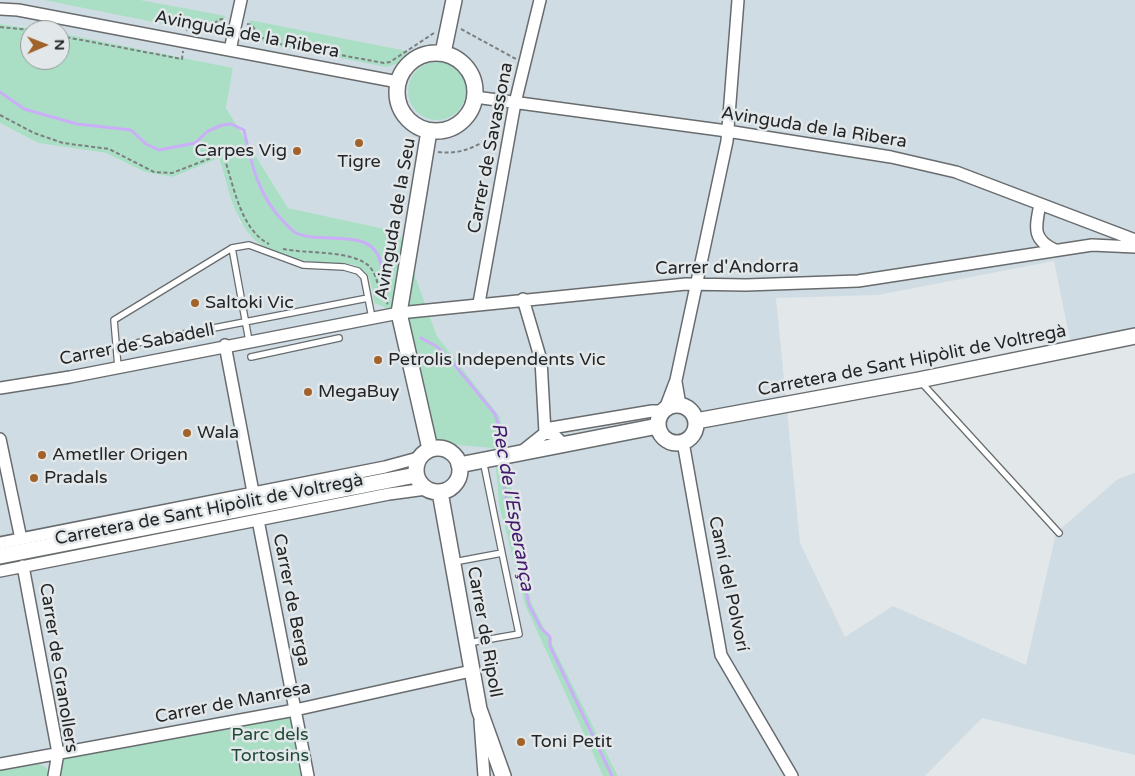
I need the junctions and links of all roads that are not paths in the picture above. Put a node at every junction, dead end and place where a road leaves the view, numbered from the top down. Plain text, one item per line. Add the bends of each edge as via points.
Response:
1 (241, 0) edge
2 (454, 0) edge
3 (540, 0) edge
4 (738, 0) edge
5 (19, 5) edge
6 (0, 9) edge
7 (230, 50) junction
8 (443, 52) junction
9 (398, 82) junction
10 (475, 97) junction
11 (515, 103) junction
12 (429, 131) junction
13 (727, 131) junction
14 (1040, 204) junction
15 (1135, 240) edge
16 (1135, 247) edge
17 (232, 248) junction
18 (1055, 250) junction
19 (696, 284) junction
20 (368, 298) junction
21 (523, 300) junction
22 (480, 303) junction
23 (399, 313) junction
24 (372, 318) junction
25 (246, 322) junction
26 (1135, 336) edge
27 (339, 338) dead end
28 (249, 341) junction
29 (225, 345) junction
30 (116, 348) junction
31 (250, 357) dead end
32 (118, 367) junction
33 (919, 380) junction
34 (0, 388) edge
35 (666, 413) junction
36 (696, 421) junction
37 (545, 431) junction
38 (0, 439) edge
39 (682, 442) junction
40 (564, 445) junction
41 (424, 453) junction
42 (507, 456) junction
43 (483, 460) junction
44 (460, 465) junction
45 (416, 475) junction
46 (433, 491) junction
47 (253, 492) junction
48 (258, 520) junction
49 (1058, 533) dead end
50 (21, 539) junction
51 (0, 543) edge
52 (502, 553) junction
53 (0, 556) edge
54 (452, 563) junction
55 (23, 566) junction
56 (0, 571) edge
57 (466, 644) junction
58 (471, 671) junction
59 (479, 709) junction
60 (295, 710) junction
61 (58, 753) junction
62 (0, 764) edge
63 (54, 776) edge
64 (308, 776) edge
65 (484, 776) edge
66 (503, 776) edge
67 (792, 776) edge

1 - 7 street
2 - 8 street
3 - 11 street, Carrer de Savassona
4 - 13 street
5 - 6 street, Avinguda de la Ribera
5 - 7 street, Avinguda de la Ribera
7 - 9 street, Avinguda de la Ribera
8 - 9 street via 428,53 414,59 403,70
8 - 10 street via 458,58 469,70 475,84
9 - 12 street via 400,109 418,127
10 - 11 street, Avinguda de la Ribera
10 - 12 street via 469,114 458,125 444,131
11 - 13 street, Avinguda de la Ribera
11 - 22 street, Carrer de Savassona
12 - 23 street, Avinguda de la Seu
13 - 14 street, Avinguda de la Ribera via 900,159 956,172
13 - 19 street
14 - 15 street, Avinguda de la Ribera
14 - 18 street via 1035,231 1044,245
16 - 18 street, Carrer d'Andorra via 1092,245
17 - 20 lane via 249,245 303,265 358,271 364,277
17 - 25 lane
17 - 30 lane via 114,320
18 - 19 street, Carrer d'Andorra via 858,281
19 - 21 street, Carrer d'Andorra
19 - 35 street
20 - 24 lane
20 - 25 lane
21 - 22 street, Carrer d'Andorra
21 - 37 street via 541,360
22 - 23 street, Carrer d'Andorra
23 - 24 street, Carrer de Sabadell
23 - 41 street
24 - 28 street, Carrer de Sabadell
25 - 28 lane
25 - 30 lane
26 - 33 street, Carretera de Sant Hipòlit de Voltregà
27 - 31 lane
28 - 29 street, Carrer de Sabadell
29 - 32 street, Carrer de Sabadell
29 - 47 street
30 - 32 lane
32 - 34 street, Carrer de Sabadell
33 - 36 street, Carretera de Sant Hipòlit de Voltregà
33 - 49 lane
35 - 36 street via 689,409
35 - 37 street via 652,410
35 - 39 street via 664,438
35 - 40 street
36 - 39 street via 693,434
37 - 40 street
37 - 42 street
38 - 50 street
39 - 67 street, Camí del Polvorí via 721,655
40 - 42 street
41 - 44 street via 441,448 448,450
41 - 45 street
41 - 47 street, Carretera de Sant Hipòlit de Voltregà via 385,467
42 - 43 street
43 - 44 street
43 - 52 lane
44 - 46 street via 457,481 448,490
45 - 46 street via 419,483
45 - 53 street, Carretera de Sant Hipòlit de Voltregà
46 - 48 street, Carretera de Sant Hipòlit de Voltregà
46 - 54 street, Carrer de Ripoll
47 - 50 street, Carretera de Sant Hipòlit de Voltregà
48 - 55 street, Carretera de Sant Hipòlit de Voltregà
48 - 60 street, Carrer de Berga
50 - 51 street, Carretera de Sant Hipòlit de Voltregà
52 - 54 lane
52 - 57 lane via 519,634
54 - 57 street, Carrer de Ripoll
55 - 56 street, Carretera de Sant Hipòlit de Voltregà
55 - 61 street, Carrer de Granollers
57 - 58 street, Carrer de Ripoll
58 - 59 street, Carrer de Ripoll
58 - 60 street, Carrer de Manresa
59 - 65 street
59 - 66 street, Carrer de Ripoll
60 - 61 street, Carrer de Manresa
60 - 64 street, Carrer de Berga
61 - 62 street, Carrer de Manresa
61 - 63 street, Carrer de Granollers

